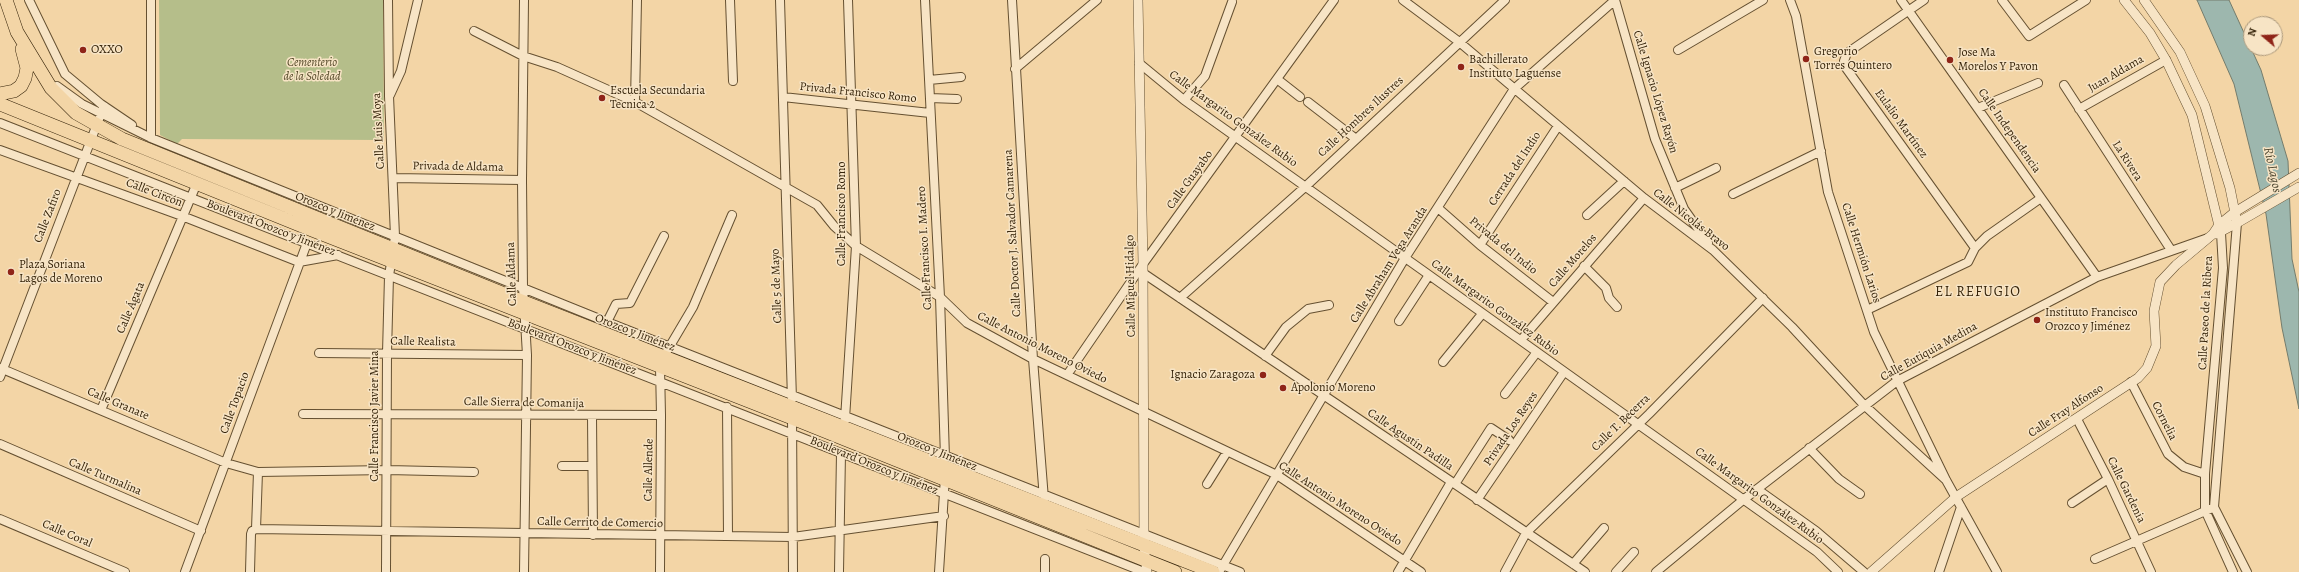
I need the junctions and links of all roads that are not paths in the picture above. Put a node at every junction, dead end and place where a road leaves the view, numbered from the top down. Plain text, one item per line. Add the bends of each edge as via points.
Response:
1 (29, 0) edge
2 (151, 0) edge
3 (388, 0) edge
4 (418, 0) edge
5 (524, 0) edge
6 (637, 0) edge
7 (730, 0) edge
8 (780, 0) edge
9 (848, 0) edge
10 (925, 0) edge
11 (1012, 0) edge
12 (1097, 0) edge
13 (1138, 0) edge
14 (1334, 0) edge
15 (1402, 0) edge
16 (1505, 0) edge
17 (1615, 0) edge
18 (1763, 0) edge
19 (1790, 0) edge
20 (1901, 0) edge
21 (1924, 0) edge
22 (2002, 0) edge
23 (2086, 0) edge
24 (2124, 0) edge
25 (2144, 0) edge
26 (1232, 2) dead end
27 (4, 5) edge
28 (1908, 12) junction
29 (474, 31) dead end
30 (17, 32) junction
31 (1458, 41) junction
32 (1678, 50) dead end
33 (523, 56) junction
34 (2166, 60) junction
35 (1139, 63) junction
36 (1015, 69) junction
37 (961, 77) dead end
38 (1277, 79) junction
39 (929, 80) junction
40 (733, 81) dead end
41 (2038, 83) dead end
42 (2064, 85) dead end
43 (1514, 89) junction
44 (0, 94) edge
45 (389, 96) junction
46 (783, 97) junction
47 (1300, 97) dead end
48 (930, 98) junction
49 (957, 99) dead end
50 (1184, 100) junction
51 (635, 102) junction
52 (1308, 102) dead end
53 (0, 104) edge
54 (852, 105) junction
55 (104, 106) junction
56 (1978, 108) junction
57 (2079, 109) junction
58 (930, 113) junction
59 (99, 120) junction
60 (0, 123) edge
61 (1558, 126) junction
62 (1236, 137) junction
63 (151, 138) junction
64 (1356, 138) junction
65 (91, 140) junction
66 (0, 150) edge
67 (1821, 151) junction
68 (85, 156) junction
69 (1716, 168) dead end
70 (2299, 174) edge
71 (76, 176) junction
72 (394, 178) junction
73 (522, 180) junction
74 (1624, 181) junction
75 (197, 183) junction
76 (2299, 186) edge
77 (1305, 187) junction
78 (786, 188) junction
79 (1675, 188) junction
80 (1733, 194) dead end
81 (191, 197) junction
82 (1644, 198) junction
83 (2041, 198) junction
84 (1438, 208) junction
85 (1684, 209) junction
86 (2237, 210) junction
87 (1587, 215) dead end
88 (182, 216) junction
89 (732, 216) dead end
90 (1675, 221) junction
91 (2241, 221) junction
92 (2215, 233) junction
93 (664, 236) dead end
94 (394, 242) junction
95 (307, 243) junction
96 (1480, 245) junction
97 (856, 246) junction
98 (1975, 248) junction
99 (1713, 250) junction
100 (2171, 250) junction
101 (340, 255) junction
102 (1405, 258) junction
103 (391, 260) junction
104 (299, 262) junction
105 (1584, 266) junction
106 (1143, 268) junction
107 (1429, 275) junction
108 (390, 276) junction
109 (2097, 277) junction
110 (523, 288) junction
111 (940, 297) junction
112 (1180, 298) junction
113 (1763, 298) junction
114 (1553, 302) junction
115 (1329, 305) dead end
116 (1617, 307) dead end
117 (524, 308) junction
118 (1867, 310) junction
119 (1482, 314) junction
120 (1399, 321) dead end
121 (607, 322) junction
122 (527, 330) junction
123 (1521, 340) junction
124 (1538, 352) junction
125 (319, 354) dead end
126 (387, 354) junction
127 (527, 355) junction
128 (664, 356) junction
129 (1265, 356) junction
130 (1033, 359) junction
131 (1443, 362) dead end
132 (2, 369) edge
133 (1564, 372) junction
134 (1067, 375) junction
135 (0, 378) edge
136 (660, 381) junction
137 (1897, 381) junction
138 (2131, 382) junction
139 (1505, 394) dead end
140 (1324, 395) junction
141 (1864, 405) junction
142 (792, 406) junction
143 (727, 408) junction
144 (101, 410) junction
145 (1144, 412) junction
146 (387, 413) junction
147 (303, 414) dead end
148 (526, 416) junction
149 (592, 416) junction
150 (662, 416) junction
151 (2077, 420) junction
152 (845, 422) junction
153 (1637, 423) junction
154 (792, 434) junction
155 (1509, 440) dead end
156 (0, 444) edge
157 (1809, 448) junction
158 (1227, 452) junction
159 (841, 453) junction
160 (945, 454) junction
161 (226, 463) junction
162 (562, 466) dead end
163 (592, 466) junction
164 (388, 470) junction
165 (258, 472) junction
166 (474, 472) dead end
167 (945, 474) junction
168 (2205, 474) junction
169 (1277, 475) junction
170 (2108, 479) junction
171 (1946, 480) junction
172 (1452, 483) junction
173 (1207, 484) dead end
174 (1757, 489) junction
175 (946, 494) junction
176 (1043, 494) junction
177 (1860, 494) dead end
178 (1956, 497) junction
179 (1477, 500) junction
180 (1743, 500) junction
181 (2072, 503) dead end
182 (2214, 506) junction
183 (1961, 507) junction
184 (2205, 510) junction
185 (1046, 514) junction
186 (944, 516) junction
187 (0, 519) edge
188 (1604, 528) dead end
189 (255, 529) junction
190 (201, 531) junction
191 (387, 531) junction
192 (840, 532) junction
193 (1526, 532) junction
194 (525, 533) junction
195 (593, 535) junction
196 (1050, 535) junction
197 (660, 536) junction
198 (728, 536) junction
199 (793, 537) junction
200 (1144, 540) junction
201 (2136, 540) junction
202 (1634, 552) dead end
203 (2095, 559) dead end
204 (1045, 560) dead end
205 (1404, 561) junction
206 (1573, 564) junction
207 (1146, 568) edge
208 (1218, 570) edge
209 (125, 572) edge
210 (185, 572) edge
211 (250, 572) edge
212 (386, 572) edge
213 (524, 572) edge
214 (660, 572) edge
215 (793, 572) edge
216 (839, 572) edge
217 (938, 572) edge
218 (1045, 572) edge
219 (1175, 572) edge
220 (1240, 572) edge
221 (1398, 572) edge
222 (1421, 572) edge
223 (1505, 572) edge
224 (1585, 572) edge
225 (1616, 572) edge
226 (1656, 572) edge
227 (1838, 572) edge
228 (1864, 572) edge
229 (1871, 572) edge
230 (1940, 572) edge
231 (1997, 572) edge
232 (2151, 572) edge
233 (2233, 572) edge
234 (2247, 572) edge

1 - 55 street via 66,74
2 - 63 street
3 - 45 street, Calle Luis Moya
4 - 45 street via 401,71
5 - 33 street, Calle Aldama
6 - 51 street
7 - 40 street
8 - 46 street, Calle 5 de Mayo
9 - 54 street, Calle Francisco Romo
10 - 39 street, Calle Francisco I. Madero
11 - 36 street, Calle Doctor J. Salvador Camarena
12 - 36 street
13 - 35 street, Calle Miguel Hidalgo
14 - 38 street, Calle Guayabo
15 - 31 street, Calle Nicolás Bravo
16 - 31 street, Calle Hombres Ilustres
17 - 43 street, Calle Abraham Vega Aranda
17 - 79 street, Calle Ignacio López Rayón via 1655,139
18 - 32 street
19 - 67 street, Calle Hermión Larios via 1796,16
20 - 28 street, Calle Independencia
21 - 28 street
22 - 23 street via 2029,36
24 - 34 street, Calle Paseo de la Ribera via 2150,33
25 - 86 street, Calle Paseo de la Ribera via 2180,52 2205,106
26 - 50 street via 1205,76
27 - 30 highway
28 - 56 street, Calle Independencia
28 - 98 street, Eulalio Martínez via 1846,53 1846,68
29 - 33 street, Calle Antonio Moreno Oviedo
30 - 44 highway via 27,68 25,78 21,86 14,91
30 - 59 highway via 51,88 76,113
31 - 43 street, Calle Nicolás Bravo
31 - 64 street, Calle Hombres Ilustres
33 - 51 street, Calle Antonio Moreno Oviedo via 557,67
33 - 73 street, Calle Aldama
34 - 57 street, Juan Aldama
34 - 92 street, Calle Paseo de la Ribera via 2192,115
35 - 50 street, Calle Margarito González Rubio
35 - 106 street, Calle Miguel Hidalgo
36 - 130 street, Calle Doctor J. Salvador Camarena
37 - 39 street
38 - 47 street
38 - 62 street, Calle Guayabo
39 - 48 street, Calle Francisco I. Madero
41 - 56 street
42 - 57 street, La Rivera
43 - 61 street, Calle Nicolás Bravo
43 - 84 street, Calle Abraham Vega Aranda
45 - 72 street, Calle Luis Moya
46 - 54 street, Privada Francisco Romo
46 - 78 street, Calle 5 de Mayo
48 - 49 street
48 - 58 street, Calle Francisco I. Madero
50 - 62 street, Calle Margarito González Rubio
51 - 78 street, Calle Antonio Moreno Oviedo
52 - 64 street
53 - 65 highway
54 - 58 street, Privada Francisco Romo
54 - 97 street, Calle Francisco Romo
55 - 59 street, Calle Zafiro
55 - 63 street
56 - 83 street, Calle Independencia
57 - 100 street, La Rivera
58 - 111 street, Calle Francisco I. Madero
59 - 63 street, Orozco y Jiménez
59 - 65 street, Calle Zafiro
59 - 94 highway, Orozco y Jiménez via 122,139
60 - 68 street, Boulevard Orozco y Jiménez
61 - 74 street, Calle Nicolás Bravo
61 - 96 street, Cerrada del Indio
62 - 77 street, Calle Margarito González Rubio
62 - 106 street, Calle Guayabo
63 - 94 street, Orozco y Jiménez
64 - 77 street, Calle Hombres Ilustres
65 - 68 street, Calle Zafiro
65 - 75 highway, Orozco y Jiménez
66 - 71 street, Calle Circón
67 - 80 street
67 - 118 street, Calle Hermión Larios via 1828,192
68 - 71 street, Calle Zafiro
68 - 81 street, Boulevard Orozco y Jiménez
69 - 79 street
70 - 86 street, Calle Fray Alfonso
71 - 88 street, Calle Circón
71 - 132 street, Calle Zafiro
72 - 73 street, Privada de Aldama
72 - 94 street, Calle Luis Moya
73 - 110 street, Calle Aldama
74 - 82 street, Calle Nicolás Bravo
74 - 87 street
75 - 81 street, Calle Ágata
75 - 103 highway, Orozco y Jiménez
76 - 91 street, Calle Fray Alfonso
77 - 102 street, Calle Margarito González Rubio
77 - 112 street, Calle Hombres Ilustres
78 - 97 street, Calle Antonio Moreno Oviedo via 817,205 834,226
78 - 142 street, Calle 5 de Mayo
79 - 85 street, Calle Ignacio López Rayón
81 - 88 street, Calle Ágata
81 - 95 street, Boulevard Orozco y Jiménez
82 - 90 street, Calle Nicolás Bravo
82 - 105 street, Calle Morelos
83 - 98 street via 1987,236
83 - 109 street, Calle Independencia
84 - 96 street, Privada del Indio
84 - 102 street, Calle Abraham Vega Aranda
85 - 90 street
85 - 99 street, Calle Ignacio López Rayón
86 - 91 street, Calle Paseo de la Ribera
86 - 92 street, Calle Fray Alfonso
88 - 104 street, Calle Circón
88 - 144 street, Calle Ágata
89 - 128 street via 693,307
90 - 99 street, Calle Nicolás Bravo
91 - 92 street, Calle Fray Alfonso
91 - 182 street, Calle Paseo de la Ribera
92 - 100 street, Calle Eutiquia Medina
92 - 138 street, Calle Fray Alfonso via 2176,265 2160,282 2154,310 2156,346 2147,368
92 - 168 street, Calle Paseo de la Ribera via 2223,268
93 - 121 street via 630,303 616,304
94 - 103 street, Calle Luis Moya
94 - 110 street, Orozco y Jiménez
94 - 117 highway, Orozco y Jiménez
95 - 101 street, Boulevard Orozco y Jiménez
95 - 104 street, Calle Topacio
96 - 114 street, Privada del Indio
97 - 111 street, Calle Antonio Moreno Oviedo
97 - 152 street, Calle Francisco Romo
98 - 118 street via 1968,262
99 - 113 street, Calle Nicolás Bravo
100 - 109 street, Calle Eutiquia Medina
101 - 104 street
101 - 108 street, Boulevard Orozco y Jiménez
102 - 107 street, Calle Margarito González Rubio
102 - 140 street, Calle Abraham Vega Aranda
103 - 108 street, Calle Francisco Javier Mina
103 - 117 highway, Orozco y Jiménez
104 - 161 street, Calle Topacio
105 - 114 street, Calle Morelos
105 - 116 street via 1606,288 1609,298
106 - 112 street, Calle Agustín Padilla
106 - 134 street, Calle Guayabo
106 - 145 street, Calle Miguel Hidalgo
107 - 119 street, Calle Margarito González Rubio
107 - 120 street
108 - 122 street, Boulevard Orozco y Jiménez
108 - 126 street, Calle Francisco Javier Mina
109 - 137 street, Calle Eutiquia Medina
110 - 117 street, Calle Aldama
110 - 121 street, Orozco y Jiménez
111 - 130 street, Calle Antonio Moreno Oviedo via 968,323
111 - 160 street, Calle Francisco I. Madero
112 - 129 street, Calle Agustín Padilla
113 - 141 street, Calle Nicolás Bravo
113 - 153 street, Calle T. Becerra
114 - 123 street, Calle Morelos
115 - 129 street via 1308,309 1286,327
117 - 122 street, Calle Aldama
117 - 128 highway, Orozco y Jiménez
118 - 137 street, Calle Hermión Larios via 1874,332
119 - 123 street, Calle Margarito González Rubio
119 - 131 street
121 - 128 street, Orozco y Jiménez
122 - 127 street, Calle Aldama
122 - 136 street, Boulevard Orozco y Jiménez
123 - 124 street, Calle Margarito González Rubio
124 - 133 street, Calle Margarito González Rubio
124 - 139 street
125 - 126 street, Calle Realista
126 - 127 street, Calle Realista
126 - 146 street, Calle Francisco Javier Mina
127 - 148 street, Calle Aldama
128 - 136 street, Calle Allende
128 - 142 highway, Orozco y Jiménez
129 - 140 street, Calle Agustín Padilla
130 - 134 street, Calle Antonio Moreno Oviedo
130 - 176 street, Calle Doctor J. Salvador Camarena
132 - 135 street, Calle Zafiro
132 - 144 street, Calle Granate
133 - 153 street, Calle Margarito González Rubio
133 - 179 street, Privada Los Reyes
134 - 145 street, Calle Antonio Moreno Oviedo
136 - 143 street, Boulevard Orozco y Jiménez
136 - 150 street, Calle Allende
137 - 141 street, Calle Eutiquia Medina
137 - 171 street, Calle Hermión Larios
138 - 151 street, Calle Fray Alfonso
138 - 168 street, Cornelia via 2168,454 2184,467
140 - 169 street, Calle Abraham Vega Aranda
140 - 172 street, Calle Agustín Padilla
141 - 157 street, Calle Eutiquia Medina
141 - 171 street, Calle Nicolás Bravo
142 - 152 highway, Orozco y Jiménez
142 - 154 street, Calle 5 de Mayo
142 - 167 highway, Orozco y Jiménez
143 - 154 street, Boulevard Orozco y Jiménez
143 - 198 street
144 - 161 street, Calle Granate
145 - 158 street, Calle Antonio Moreno Oviedo
145 - 200 street, Calle Miguel Hidalgo
146 - 147 street, Calle Sierra de Comanija
146 - 148 street, Calle Sierra de Comanija
146 - 164 street, Calle Francisco Javier Mina
148 - 149 street, Calle Sierra de Comanija
148 - 194 street, Calle Aldama
149 - 150 street, Calle Sierra de Comanija
149 - 163 street
150 - 197 street, Calle Allende
151 - 170 street, Calle Gardenia
151 - 178 street, Calle Fray Alfonso
152 - 160 street, Orozco y Jiménez
152 - 167 highway, Orozco y Jiménez
153 - 180 street, Calle Margarito González Rubio
153 - 193 street, Calle T. Becerra
154 - 159 street, Boulevard Orozco y Jiménez
154 - 199 street, Calle 5 de Mayo
155 - 172 street via 1491,428
156 - 190 street, Calle Turmalina
157 - 174 street, Calle Eutiquia Medina
157 - 177 street via 1839,479
158 - 169 street, Calle Antonio Moreno Oviedo
158 - 173 street
159 - 175 street, Boulevard Orozco y Jiménez
159 - 192 street
160 - 167 street, Calle Francisco I. Madero
160 - 176 street, Orozco y Jiménez
161 - 165 street, Calle Granate
161 - 190 street, Calle Topacio
162 - 163 street
163 - 195 street
164 - 165 street, Calle Granate
164 - 166 street, Calle Granate
164 - 191 street, Calle Francisco Javier Mina
165 - 189 street
167 - 175 street, Calle Francisco I. Madero
167 - 185 highway, Orozco y Jiménez
168 - 184 street, Calle Paseo de la Ribera
169 - 205 street, Calle Antonio Moreno Oviedo
169 - 208 street, Calle Abraham Vega Aranda
170 - 181 street
170 - 201 street, Calle Gardenia
171 - 178 street, Calle Hermión Larios
172 - 179 street, Calle Agustín Padilla
172 - 205 street
174 - 180 street, Calle Eutiquia Medina
174 - 228 street via 1816,531
175 - 186 street, Calle Francisco I. Madero
175 - 196 street, Boulevard Orozco y Jiménez
176 - 185 street, Calle Doctor J. Salvador Camarena
176 - 200 street, Orozco y Jiménez
178 - 183 street
178 - 229 street, Calle Fray Alfonso
179 - 193 street, Calle Agustín Padilla
180 - 226 street, Calle Eutiquia Medina
180 - 227 street, Calle Margarito González Rubio via 1817,552
182 - 184 street
182 - 234 street
183 - 230 street
183 - 231 street
184 - 201 street
184 - 233 street, Calle Paseo de la Ribera
185 - 196 street, Calle Doctor J. Salvador Camarena
185 - 200 highway, Orozco y Jiménez
185 - 207 highway, Orozco y Jiménez
186 - 192 street, Calle Cerrito de Comercio
186 - 217 street, Calle Francisco I. Madero
187 - 209 street, Calle Coral
188 - 206 street
189 - 191 street, Calle Cerrito de Comercio
189 - 211 street via 251,534
190 - 210 street, Calle Topacio
191 - 194 street, Calle Cerrito de Comercio
191 - 212 street, Calle Francisco Javier Mina
192 - 199 street, Calle Cerrito de Comercio
192 - 216 street
193 - 206 street, Calle Agustín Padilla
193 - 223 street, Calle T. Becerra
194 - 195 street, Calle Cerrito de Comercio
194 - 213 street, Calle Aldama
195 - 197 street, Calle Cerrito de Comercio
196 - 207 street, Boulevard Orozco y Jiménez
197 - 198 street, Calle Cerrito de Comercio
197 - 214 street, Calle Allende
198 - 199 street, Calle Cerrito de Comercio
199 - 215 street, Calle 5 de Mayo
200 - 207 street, Calle Miguel Hidalgo
200 - 208 highway, Orozco y Jiménez
201 - 203 street
201 - 232 street, Calle Gardenia
202 - 225 street
204 - 218 street
205 - 221 street
205 - 222 street, Calle Antonio Moreno Oviedo
206 - 224 street, Calle Agustín Padilla
207 - 219 highway, Orozco y Jiménez
208 - 220 street, Orozco y Jiménez

